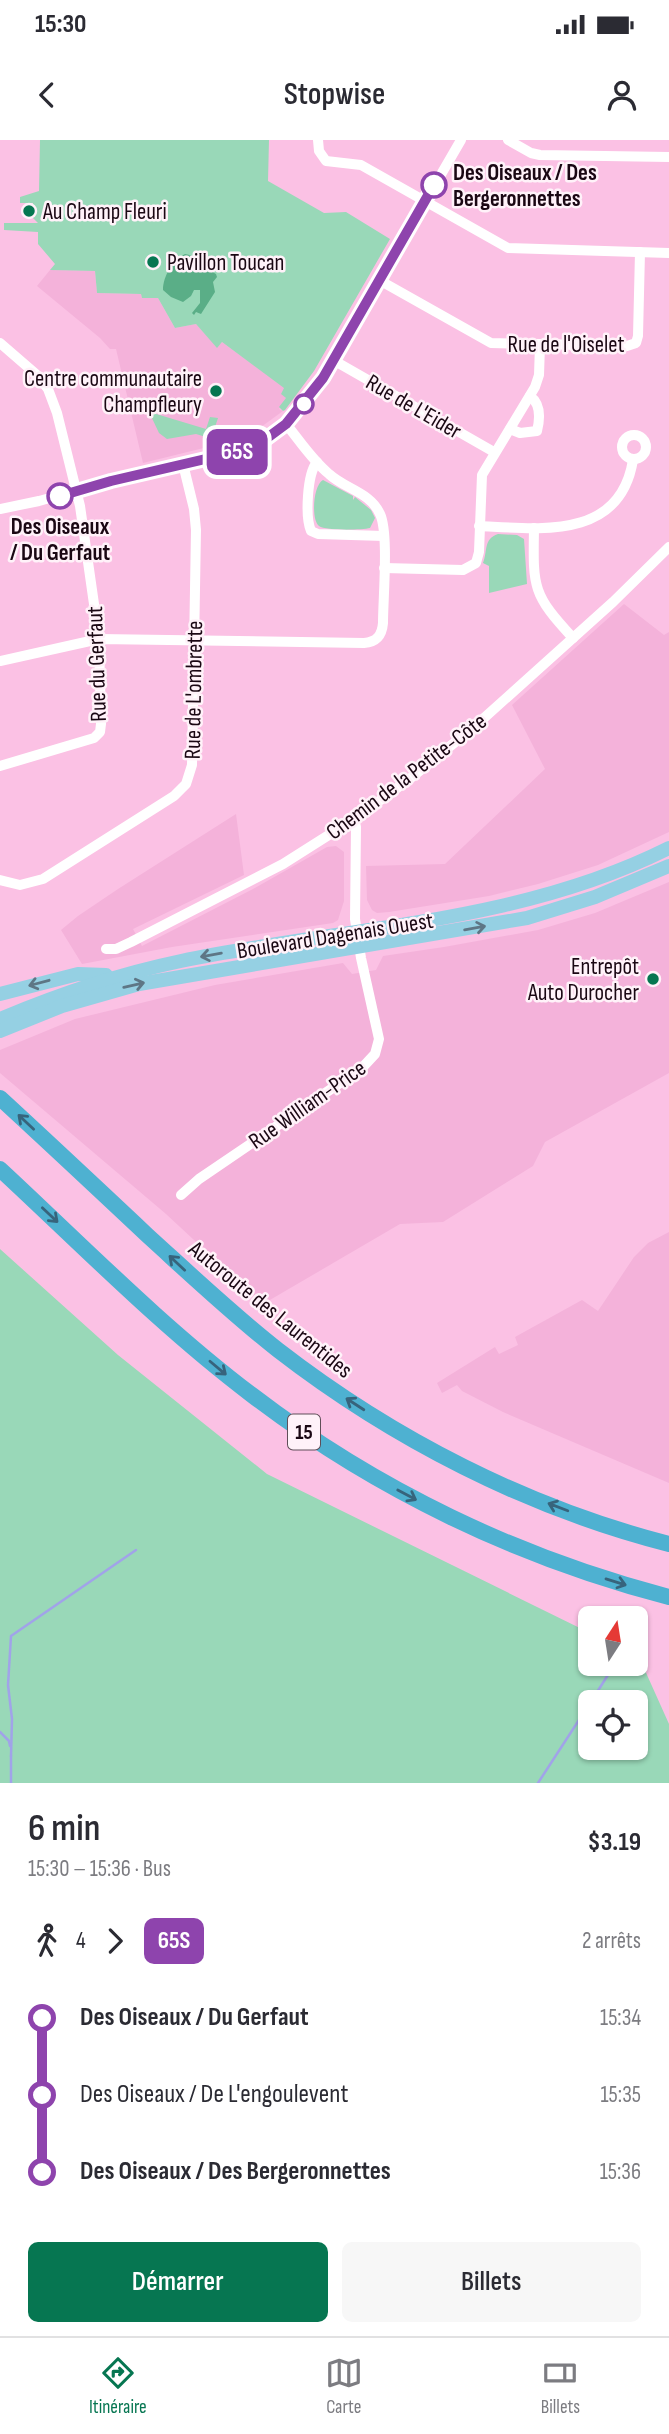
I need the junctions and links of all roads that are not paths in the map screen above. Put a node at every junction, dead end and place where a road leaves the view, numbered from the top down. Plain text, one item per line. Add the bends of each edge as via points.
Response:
1 (317, 140) edge
2 (461, 140) edge
3 (508, 140) edge
4 (669, 158) edge
5 (425, 201) junction
6 (640, 252) junction
7 (669, 253) edge
8 (379, 280) junction
9 (0, 343) edge
10 (540, 345) junction
11 (333, 360) junction
12 (530, 396) junction
13 (286, 424) junction
14 (510, 429) junction
15 (494, 452) junction
16 (633, 460) dead end
17 (317, 462) junction
18 (183, 464) junction
19 (76, 491) junction
20 (0, 509) edge
21 (479, 526) junction
22 (534, 528) junction
23 (384, 536) junction
24 (669, 547) edge
25 (384, 568) junction
26 (573, 638) junction
27 (99, 639) junction
28 (194, 640) junction
29 (0, 661) edge
30 (0, 766) edge
31 (354, 820) junction
32 (669, 848) edge
33 (669, 866) edge
34 (0, 880) edge
35 (357, 930) junction
36 (359, 946) junction
37 (106, 949) dead end
38 (118, 976) junction
39 (0, 993) edge
40 (0, 1019) edge
41 (0, 1031) edge
42 (0, 1098) edge
43 (0, 1168) edge
44 (181, 1195) dead end
45 (669, 1544) edge
46 (669, 1597) edge

1 - 5 street via 318,152 326,161 361,165
2 - 5 street
3 - 4 street via 540,155
5 - 6 street via 511,249
5 - 8 street
6 - 7 street
6 - 10 street, Rue de l'Oiselet via 636,343
8 - 10 street, Rue de l'Oiselet via 485,341
8 - 11 street
9 - 19 street, Rue du Gerfaut via 48,389
10 - 12 street via 539,375
11 - 13 street
11 - 15 street, Rue de L'Eider
12 - 14 street
12 - 14 street via 538,406 537,431
13 - 17 street
13 - 18 street via 246,449
14 - 15 street
15 - 21 street via 482,475
16 - 22 street via 626,485 603,512 574,526
17 - 23 street via 372,502 381,516
17 - 23 street via 310,476 311,531
18 - 19 street
18 - 28 street, Rue de L'ombrette via 196,530
19 - 20 street
19 - 27 street, Rue du Gerfaut
21 - 22 street
21 - 25 street via 479,556 468,568
22 - 26 street via 537,591
23 - 25 street
24 - 26 street, Chemin de la Petite-Côte
25 - 28 street via 383,628 374,641
26 - 31 street, Chemin de la Petite-Côte via 454,744
27 - 28 street
27 - 29 street
27 - 30 street, Rue du Gerfaut via 99,733 92,740
28 - 34 street, Rue de L'ombrette via 192,765 184,788 43,879 20,885
31 - 35 street, Rue William-Price
31 - 37 street, Chemin de la Petite-Côte via 238,888 121,947
32 - 35 main road, Boulevard Dagenais Ouest via 545,896
36 -> 33 main road, Boulevard Dagenais Ouest via 540,914 596,897
35 - 36 street, Rue William-Price
35 -> 38 main road, Boulevard Dagenais Ouest
41 -> 36 main road, Boulevard Dagenais Ouest via 122,988
36 - 44 street, Rue William-Price via 379,1035 370,1061
38 -> 39 main road via 78,974
38 - 40 main road, Boulevard Dagenais Ouest
45 -> 42 highway, Autoroute des Laurentides / 15 via 499,1483 417,1441 329,1387 218,1300
43 -> 46 highway, 15 via 205,1357 323,1444 391,1486 485,1533 572,1567

